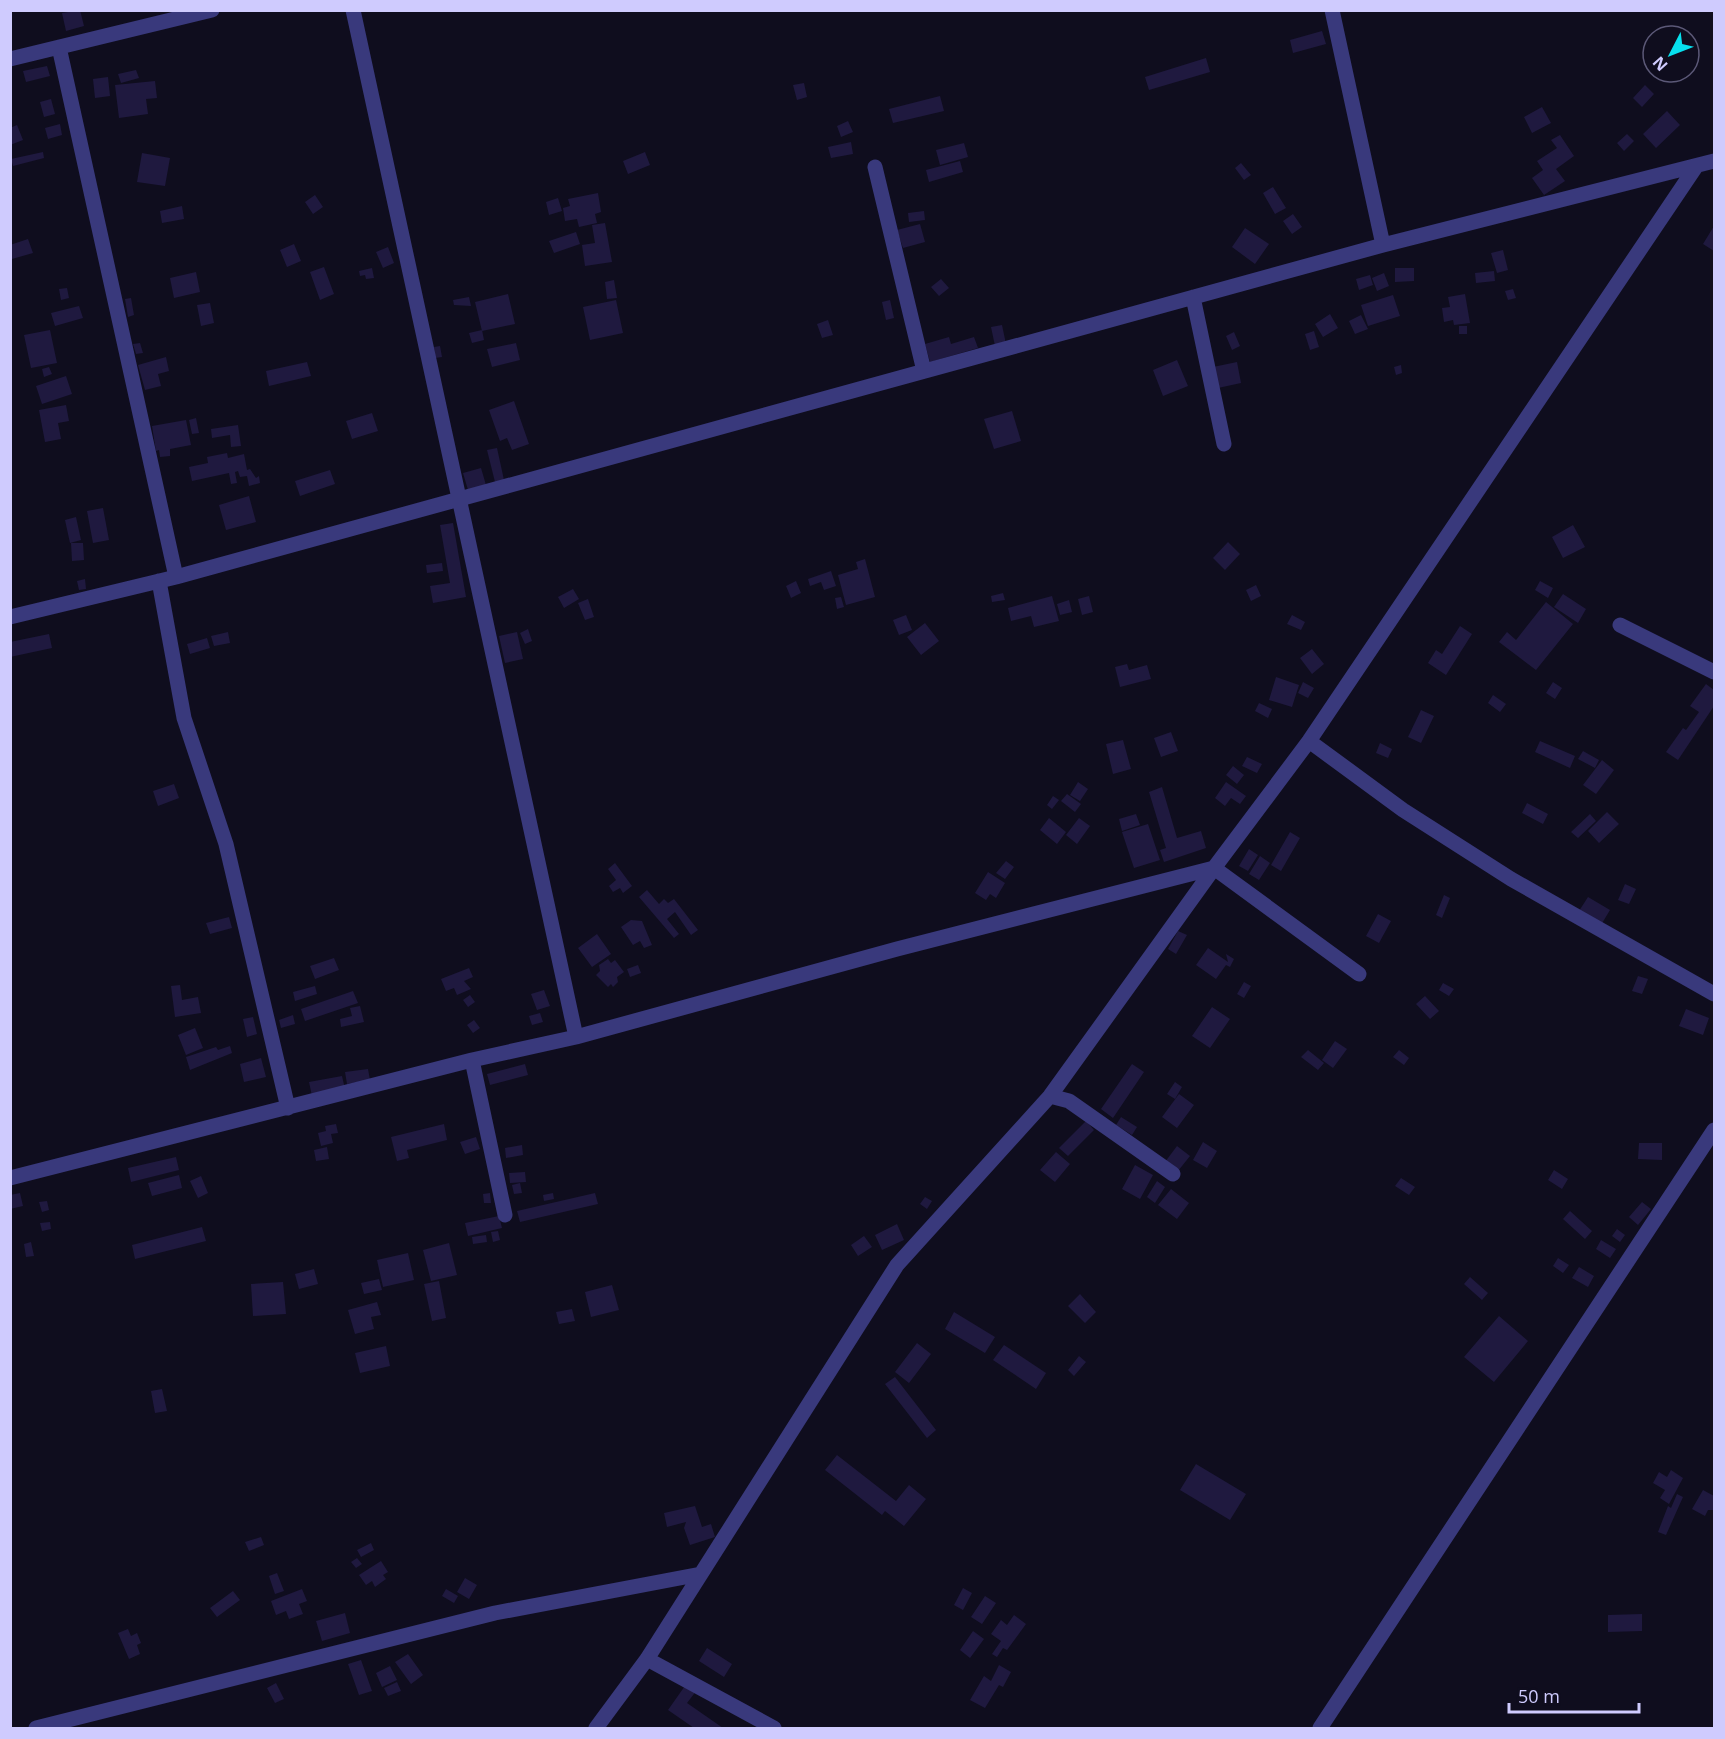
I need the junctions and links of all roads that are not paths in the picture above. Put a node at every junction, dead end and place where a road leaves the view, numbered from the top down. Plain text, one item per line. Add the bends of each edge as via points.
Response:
1 (212, 10) edge
2 (353, 10) edge
3 (1332, 10) edge
4 (59, 47) junction
5 (10, 59) edge
6 (1714, 161) edge
7 (875, 167) dead end
8 (1695, 168) junction
9 (1383, 245) junction
10 (1193, 297) junction
11 (924, 371) junction
12 (1224, 444) dead end
13 (458, 500) junction
14 (176, 577) junction
15 (159, 581) junction
16 (10, 617) edge
17 (1620, 625) dead end
18 (1714, 672) edge
19 (1309, 741) junction
20 (1214, 868) junction
21 (1359, 974) dead end
22 (1714, 994) edge
23 (576, 1037) junction
24 (472, 1060) junction
25 (1050, 1096) junction
26 (288, 1108) junction
27 (1714, 1130) edge
28 (1173, 1174) dead end
29 (10, 1178) edge
30 (505, 1215) dead end
31 (701, 1574) junction
32 (647, 1659) junction
33 (36, 1728) edge
34 (596, 1728) edge
35 (774, 1728) edge
36 (1320, 1728) edge

1 - 4 street
2 - 13 street
3 - 9 street
4 - 5 street
4 - 14 street
6 - 8 street
7 - 11 street
8 - 9 street
8 - 19 street
9 - 10 street
10 - 11 street
10 - 12 street
11 - 13 street
13 - 14 street
13 - 23 street
14 - 15 street
15 - 16 street
15 - 26 street via 184,718 226,844
17 - 18 street
19 - 20 street
19 - 22 street via 1403,810 1511,879
20 - 21 street
20 - 23 street
20 - 25 street
23 - 24 street
24 - 26 street
24 - 30 street
25 - 28 street via 1069,1101
25 - 31 street via 897,1265
26 - 29 street
27 - 36 street
31 - 32 street
31 - 33 street via 495,1613
32 - 34 street
32 - 35 street

